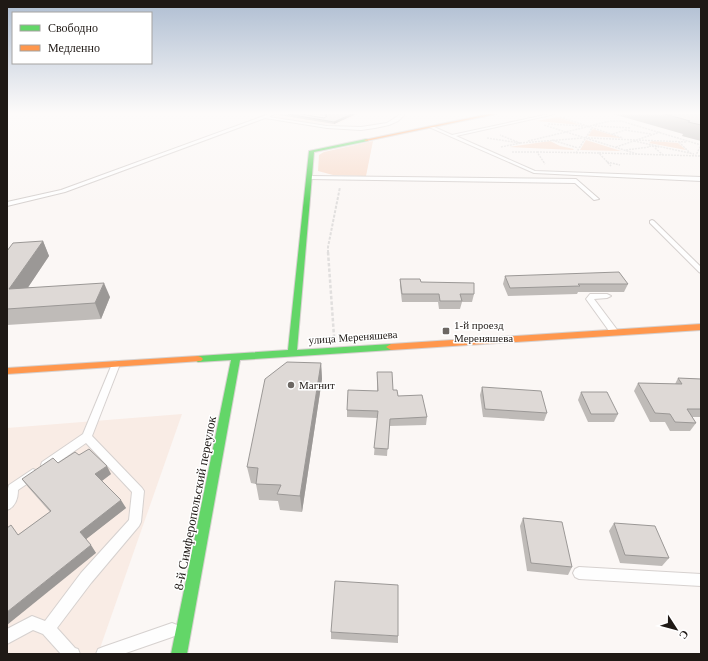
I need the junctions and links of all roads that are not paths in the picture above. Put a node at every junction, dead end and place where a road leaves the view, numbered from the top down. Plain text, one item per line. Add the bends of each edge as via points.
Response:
1 (188, 145) edge
2 (343, 145) edge
3 (471, 145) edge
4 (310, 178) junction
5 (701, 179) edge
6 (596, 199) dead end
7 (7, 204) edge
8 (652, 222) dead end
9 (701, 271) edge
10 (607, 296) dead end
11 (701, 327) edge
12 (615, 333) junction
13 (292, 354) junction
14 (236, 357) junction
15 (116, 364) junction
16 (7, 371) edge
17 (87, 437) junction
18 (7, 505) edge
19 (579, 573) dead end
20 (701, 580) edge
21 (184, 627) junction
22 (48, 629) junction
23 (7, 637) edge
24 (73, 654) edge
25 (103, 654) edge
26 (179, 654) edge

1 - 7 lane via 63,191
2 - 4 street via 312,151
3 - 5 lane via 534,172
4 - 6 lane via 576,181
4 - 13 street
8 - 9 lane
10 - 12 lane via 593,296 590,299
11 - 12 street, улица Мереняшева
12 - 13 street, улица Мереняшева
13 - 14 street, улица Мереняшева
14 - 15 street, улица Мереняшева
14 - 21 street, 8-й Симферопольский переулок
15 - 16 street, улица Мереняшева
15 - 17 lane
17 - 18 lane via 13,488 12,498
17 - 22 lane via 138,491 136,522 86,578
19 - 20 lane
21 - 25 lane
21 - 26 street, 8-й Симферопольский переулок
22 - 23 lane via 32,623
22 - 24 lane via 70,654

